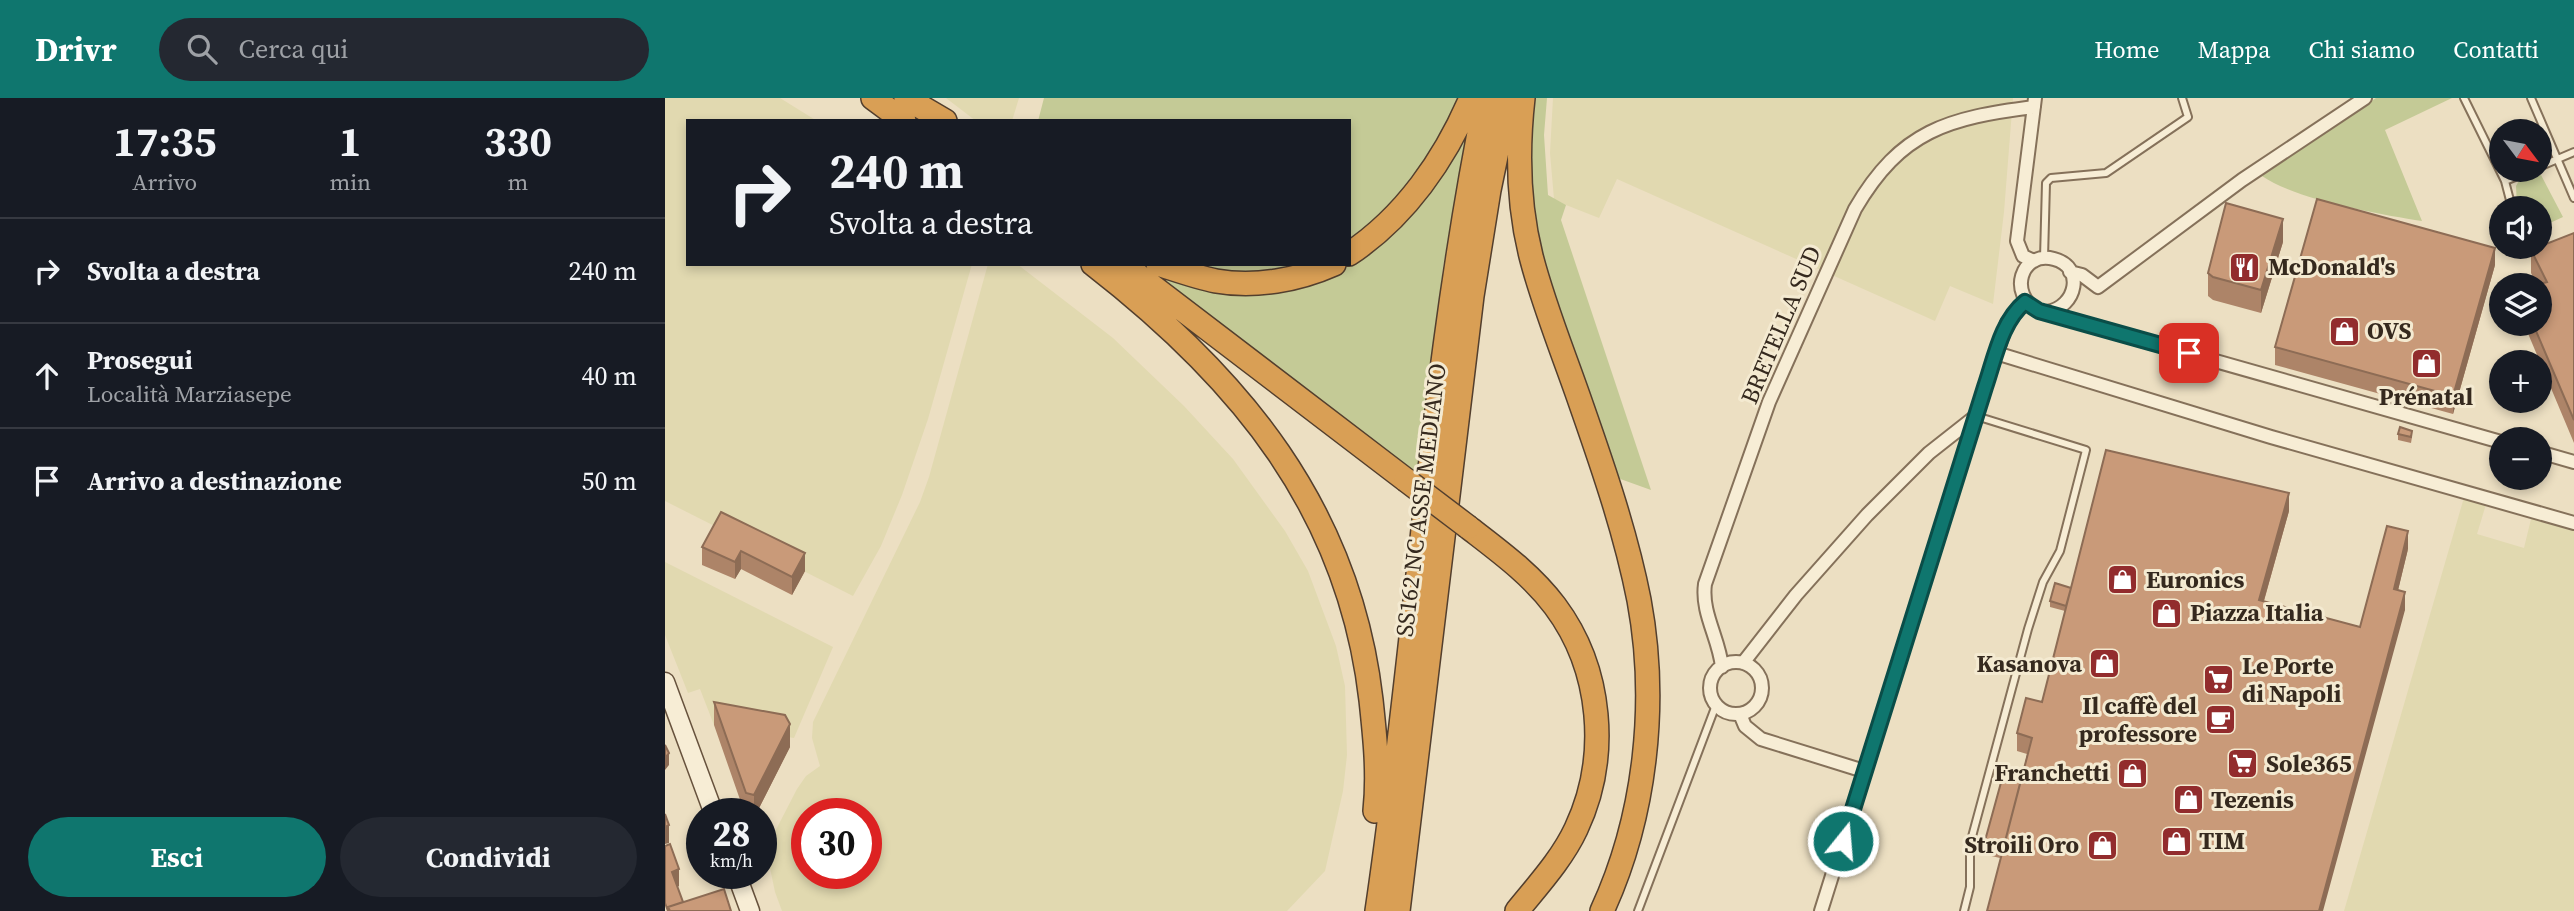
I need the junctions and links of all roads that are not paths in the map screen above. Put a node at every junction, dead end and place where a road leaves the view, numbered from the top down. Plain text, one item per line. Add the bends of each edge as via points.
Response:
1 (873, 98) edge
2 (898, 98) edge
3 (906, 98) edge
4 (1471, 98) edge
5 (1486, 98) edge
6 (1508, 98) edge
7 (1523, 98) edge
8 (2182, 98) edge
9 (2365, 98) edge
10 (2464, 98) edge
11 (2531, 98) edge
12 (2035, 103) edge
13 (901, 119) edge
14 (925, 119) edge
15 (942, 119) edge
16 (2489, 149) edge
17 (2574, 152) edge
18 (2557, 160) junction
19 (2552, 162) edge
20 (2574, 198) edge
21 (1351, 253) edge
22 (2039, 260) junction
23 (1095, 266) edge
24 (1126, 266) edge
25 (1165, 266) edge
26 (1328, 266) edge
27 (2070, 272) junction
28 (2070, 298) junction
29 (2025, 302) junction
30 (2047, 312) junction
31 (2088, 324) junction
32 (1996, 353) junction
33 (1976, 416) junction
34 (2489, 439) edge
35 (2552, 456) edge
36 (2574, 462) edge
37 (2574, 523) edge
38 (1743, 663) junction
39 (1721, 667) junction
40 (665, 682) edge
41 (1716, 705) junction
42 (1740, 714) junction
43 (1864, 771) junction
44 (708, 798) edge
45 (742, 889) edge
46 (750, 911) edge
47 (1363, 911) edge
48 (1377, 911) edge
49 (1398, 911) edge
50 (1517, 911) edge
51 (1602, 911) edge
52 (1638, 911) edge
53 (1821, 911) edge
54 (1964, 911) edge

1 - 13 highway
2 - 14 highway
3 - 15 highway
4 - 21 highway via 1433,170 1399,212
5 - 48 highway, SS162 NC ASSE MEDIANO via 1452,294
6 - 49 highway, SS162 NC ASSE MEDIANO via 1472,296
7 - 51 highway via 1519,173 1531,256 1628,551 1646,654 1647,732 1639,790 1621,863
8 - 22 lane via 2188,117 2106,173 2051,178 2046,183
9 - 27 street via 2242,180 2098,287
10 - 16 lane
11 - 18 lane
12 - 22 street via 2017,241 2023,256
12 - 39 street, BRETELLA SUD via 1953,121 1923,134 1871,181 1855,209 1769,402 1705,584 1705,605
17 - 18 lane
18 - 19 lane
18 - 20 lane
22 - 27 street via 2060,262
22 - 29 street via 2028,266 2020,279
23 - 47 highway via 1162,320 1245,406 1287,464 1326,536 1350,601 1367,668 1374,730 1377,788
24 - 50 highway, bridge via 1524,573 1555,606 1574,636 1594,693 1596,760 1585,806 1564,850
25 - 26 highway via 1216,281 1255,283 1295,278
27 - 28 street via 2074,285
28 - 30 street
28 - 31 street
29 - 30 street
29 - 32 street via 2007,323
30 - 31 street
31 - 34 street
32 - 33 street
32 - 37 street
33 - 38 street via 1929,453 1867,515
33 - 43 street
33 - 54 lane via 2086,450 2060,551 2043,582 2028,629 1971,844
35 - 36 street
38 - 39 street
38 - 42 street via 1759,675 1762,691 1755,706
39 - 41 street via 1711,681
40 - 44 main road
41 - 42 street
41 - 52 lane
42 - 43 street via 1745,726 1761,739
43 - 53 street
45 - 46 main road

